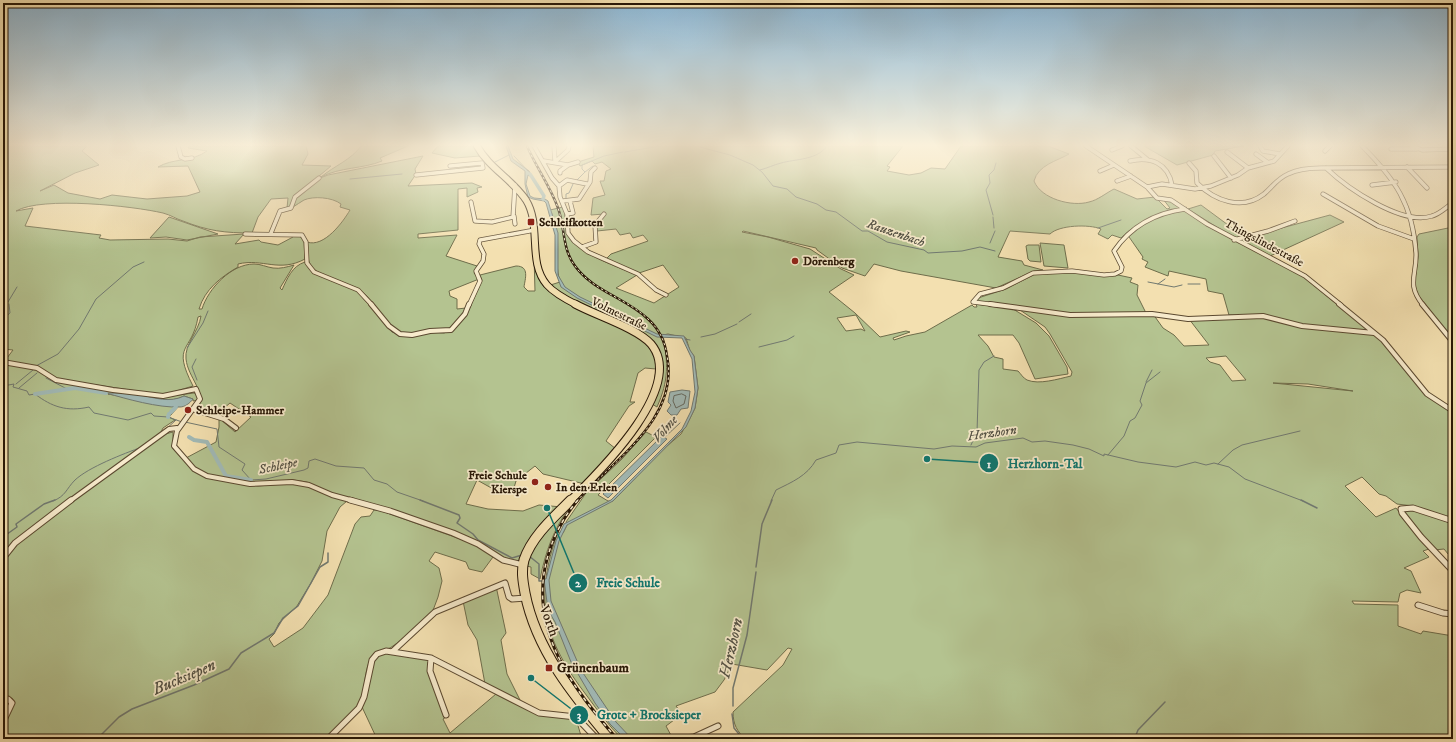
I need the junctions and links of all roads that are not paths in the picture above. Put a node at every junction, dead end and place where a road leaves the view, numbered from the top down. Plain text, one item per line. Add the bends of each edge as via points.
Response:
1 (316, 181) edge
2 (509, 181) edge
3 (554, 181) edge
4 (566, 181) edge
5 (570, 181) edge
6 (590, 181) edge
7 (1138, 181) edge
8 (1172, 181) edge
9 (1197, 181) edge
10 (1223, 181) edge
11 (1280, 181) edge
12 (1339, 181) edge
13 (1420, 181) edge
14 (1396, 182) joint
15 (587, 184) junction
16 (515, 185) junction
17 (1172, 185) junction
18 (558, 186) junction
19 (1372, 186) dead end
20 (1147, 187) junction
21 (1202, 188) junction
22 (1426, 188) dead end
23 (1323, 194) dead end
24 (579, 199) junction
25 (563, 201) junction
26 (570, 201) junction
27 (471, 202) dead end
28 (1453, 203) edge
29 (577, 205) dead end
30 (1185, 209) junction
31 (567, 214) junction
32 (604, 214) dead end
33 (514, 216) junction
34 (1412, 216) junction
35 (1295, 221) dead end
36 (515, 224) dead end
37 (535, 230) junction
38 (270, 233) junction
39 (245, 234) dead end
40 (1414, 239) junction
41 (1234, 240) junction
42 (582, 247) junction
43 (666, 295) dead end
44 (1374, 333) junction
45 (1453, 342) edge
46 (3, 362) edge
47 (195, 410) junction
48 (1453, 411) edge
49 (177, 428) junction
50 (236, 428) dead end
51 (1453, 521) edge
52 (3, 558) edge
53 (525, 560) junction
54 (1453, 571) edge
55 (526, 598) junction
56 (1418, 606) dead end
57 (1453, 614) edge
58 (393, 651) junction
59 (431, 658) junction
60 (3, 699) edge
61 (446, 715) dead end
62 (3, 722) edge
63 (718, 726) dead end
64 (328, 739) edge
65 (597, 739) edge
66 (610, 739) edge
67 (676, 739) edge

1 - 38 street via 295,197 291,208 280,211
2 - 16 main road, Volmestraße
3 - 18 street
4 - 18 street
5 - 15 street
6 - 15 street
7 - 20 street, Thingslindestraße
8 - 17 street
9 - 21 street
10 - 21 street
11 - 21 street via 1260,197 1241,203 1226,202
12 - 34 street via 1364,197
13 - 22 street
14 - 19 street
14 - 34 street
15 - 24 street
16 - 33 street via 512,205
16 - 37 main road, Volmestraße via 528,204
17 - 20 street
17 - 21 street via 1191,189
18 - 25 street
20 - 30 street, Thingslindestraße via 1157,198 1171,200
23 - 40 street via 1367,221
24 - 26 street
24 - 29 street
25 - 26 street
25 - 31 street
26 - 31 street via 573,213
27 - 33 street via 475,222 492,222
28 - 34 street via 1429,217
30 - 41 street, Thingslindestraße
30 - 44 street via 1144,222 1125,235 1114,251 1122,267 1118,273 1033,273 1002,288 980,294 973,302 1070,315 1152,314 1188,319 1263,316 1302,326
31 - 42 street via 568,233
32 - 42 street via 595,225 596,242
33 - 36 street
34 - 40 street
35 - 41 street
37 - 38 street via 480,240 479,244 485,252 476,271 480,281 465,314 451,330 409,335 400,335 393,330 366,297 350,285 324,277 313,270 306,261 306,241 303,236 293,232
37 - 53 main road, Volmestraße via 540,274 547,285 579,306 640,335 653,346 659,371 648,407 631,434 539,535
38 - 39 street
40 - 45 street via 1416,258 1412,286
41 - 44 street, Thingslindestraße via 1294,269
42 - 43 street via 598,257 638,274
44 - 48 street, Thingslindestraße via 1383,340 1427,394
46 - 47 street via 37,368 56,380 114,390 163,396 196,389 200,399
47 - 49 street
47 - 50 street via 224,419
49 - 52 street via 169,430 37,525 14,543
49 - 53 street via 174,441 176,450 194,469 207,476 250,484 292,482 309,485 466,539 503,560
51 - 54 street via 1412,508 1401,509 1433,551
53 - 55 main road, Vorth via 522,576
55 - 58 street via 509,597 505,583 435,612
55 - 66 main road, Vorth via 536,630 554,664
56 - 57 street
58 - 59 street
58 - 64 street via 383,651 375,656 362,703
59 - 61 street via 430,671
59 - 65 street via 539,712 576,717
60 - 62 street via 12,702
63 - 67 street via 694,737

